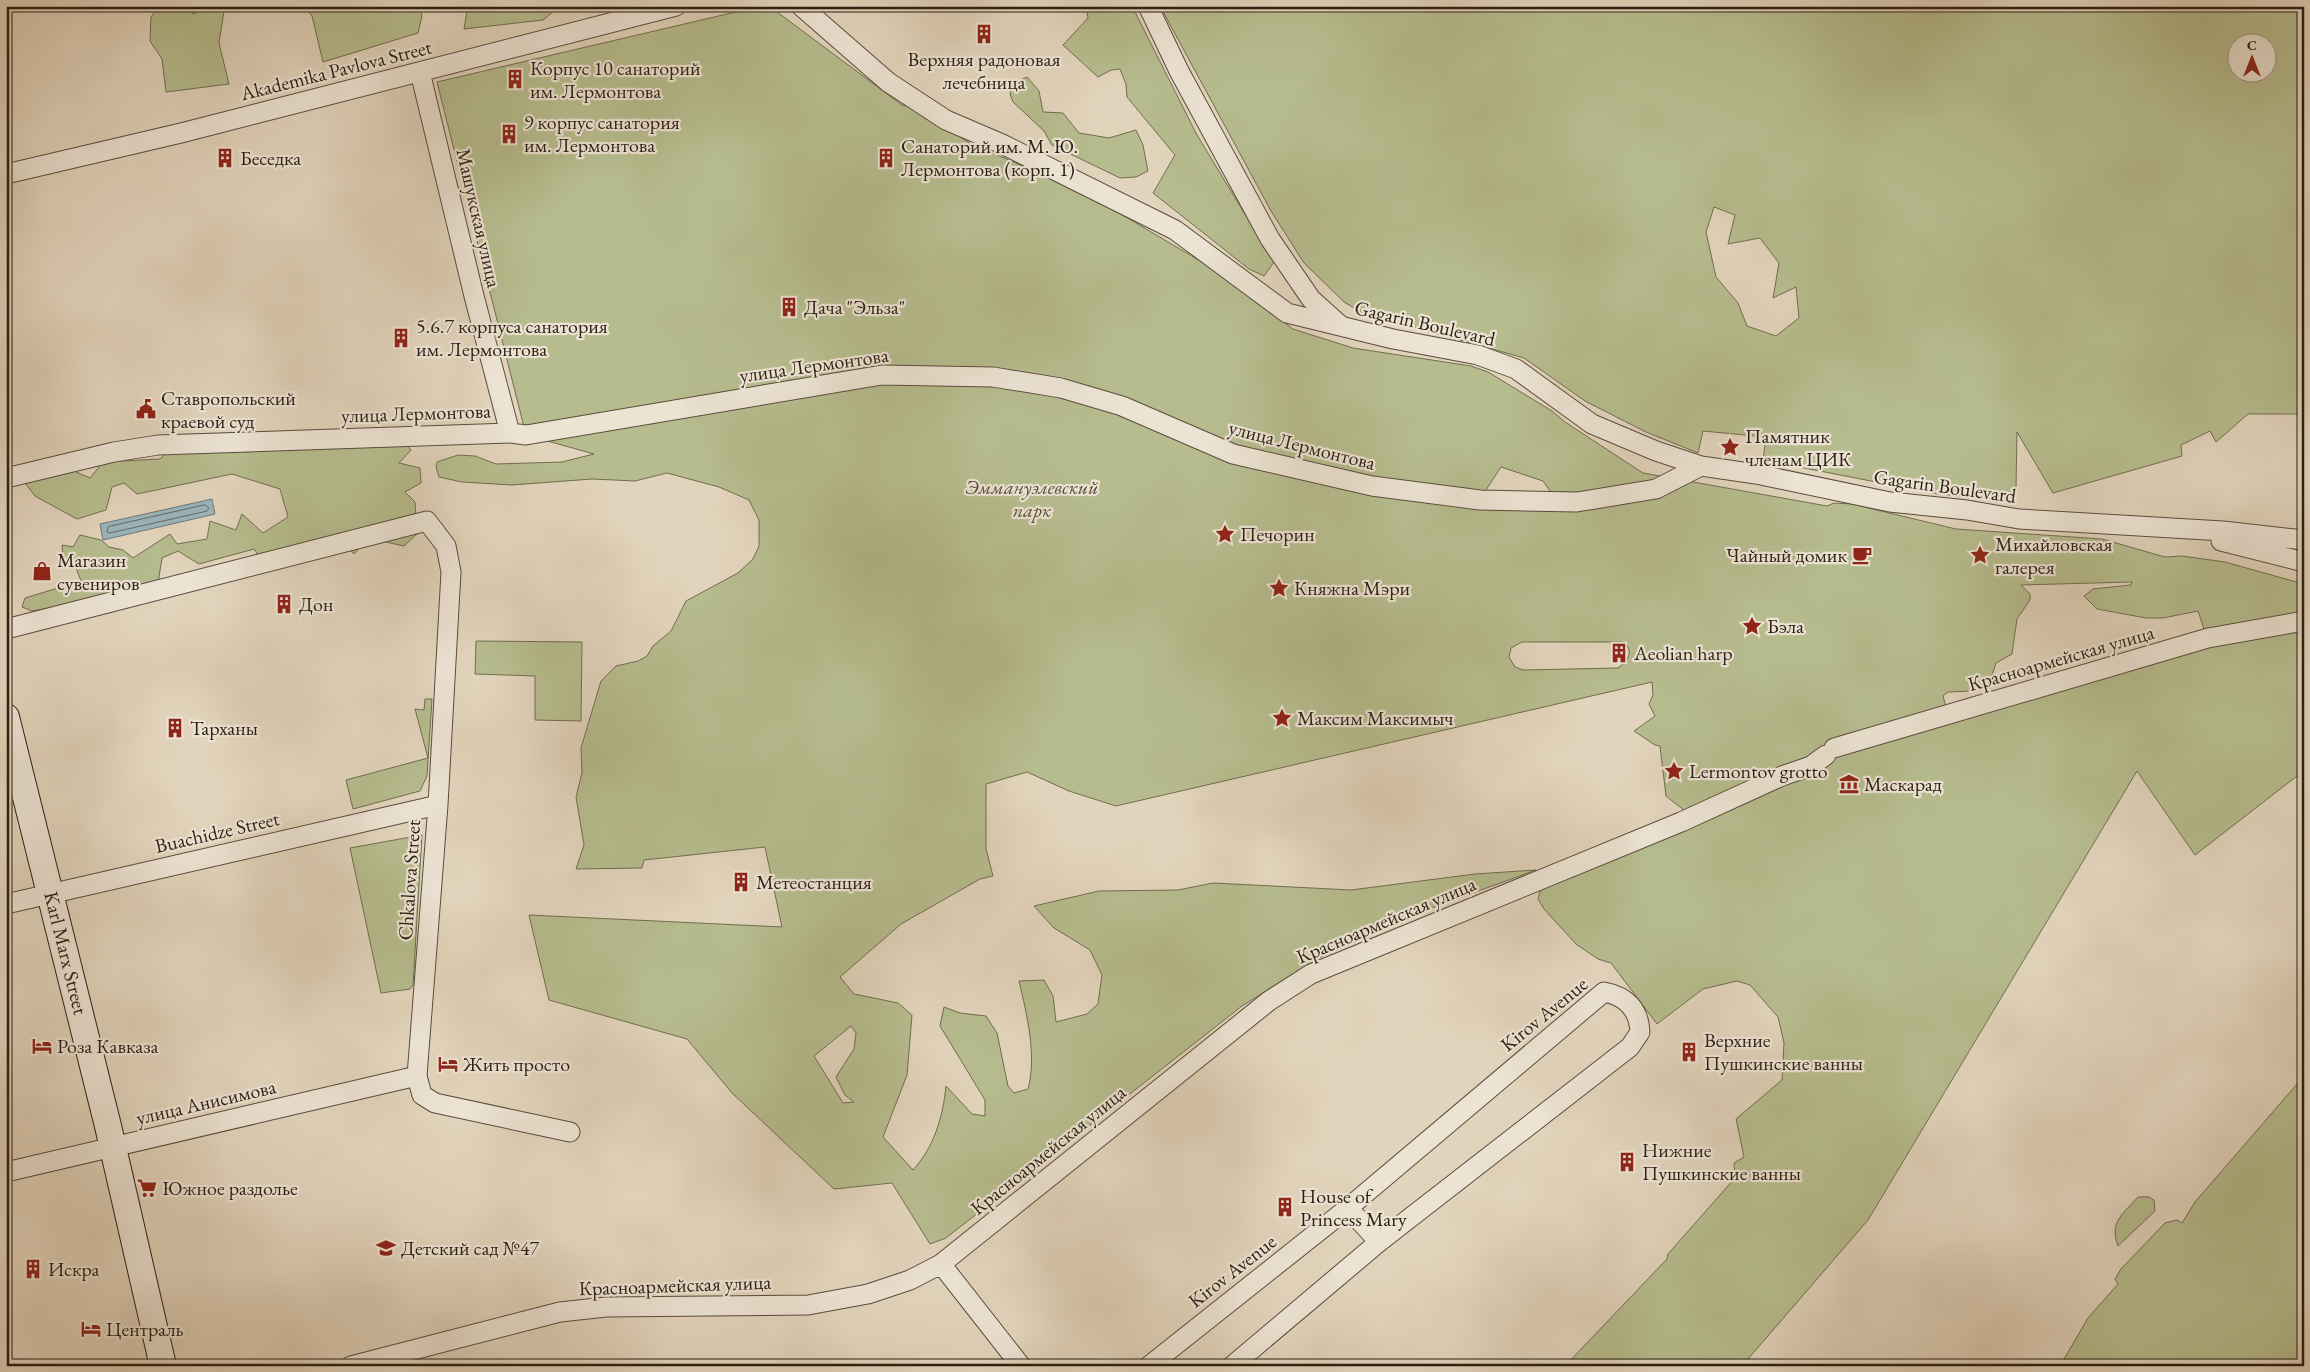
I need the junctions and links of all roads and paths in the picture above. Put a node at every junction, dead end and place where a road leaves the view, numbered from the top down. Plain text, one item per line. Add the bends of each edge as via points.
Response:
1 (676, 6) edge
2 (801, 6) edge
3 (1148, 6) edge
4 (420, 72) junction
5 (6, 174) edge
6 (1343, 328) junction
7 (510, 433) junction
8 (1701, 466) junction
9 (6, 478) edge
10 (2161, 528) junction
11 (2304, 540) edge
12 (2304, 562) edge
13 (2304, 621) edge
14 (6, 629) edge
15 (6, 717) edge
16 (438, 805) junction
17 (51, 893) junction
18 (6, 904) edge
19 (416, 1076) junction
20 (570, 1132) dead end
21 (113, 1147) junction
22 (6, 1172) edge
23 (1348, 1208) junction
24 (1379, 1242) junction
25 (941, 1264) junction
26 (163, 1366) edge
27 (350, 1366) edge
28 (1021, 1366) edge
29 (1149, 1366) edge
30 (1232, 1366) edge

1 - 4 street, Akademika Pavlova Street
2 - 6 street, Gagarin Boulevard via 888,82 946,120 1002,144 1175,230 1287,313
3 - 6 street via 1270,239 1311,299
4 - 5 street, Akademika Pavlova Street
4 - 7 street, Машукская улица
6 - 8 street, Gagarin Boulevard via 1478,354 1516,369 1592,424
7 - 8 street, улица Лермонтова via 526,435 882,375 993,377 1061,388 1122,406 1232,454 1372,486 1480,500 1577,502 1656,489
7 - 9 street, улица Лермонтова via 158,445
8 - 10 street, Gagarin Boulevard via 1890,502 2019,519
10 - 11 street, Gagarin Boulevard
10 - 12 street, Gagarin Boulevard
13 - 25 street, Красноармейская улица via 2208,638 1830,752 1811,766 1681,822 1311,974 1269,1002
14 - 16 street, Chkalova Street via 428,522 446,546 451,572
15 - 17 street, Karl Marx Street
16 - 17 street, Buachidze Street
16 - 19 street, Chkalova Street
17 - 18 street, Buachidze Street
17 - 21 street, Karl Marx Street
19 - 20 street via 422,1095 435,1103
19 - 21 street, улица Анисимова
21 - 22 street, улица Анисимова
21 - 26 street, Karl Marx Street
23 - 24 street
23 - 24 street, Kirov Avenue via 1604,992 1628,1000 1640,1020 1640,1032 1630,1047
23 - 29 street, Kirov Avenue
24 - 30 street, Kirov Avenue
25 - 27 street, Красноармейская улица via 910,1280 868,1294 808,1305 606,1307 560,1312
25 - 28 street

